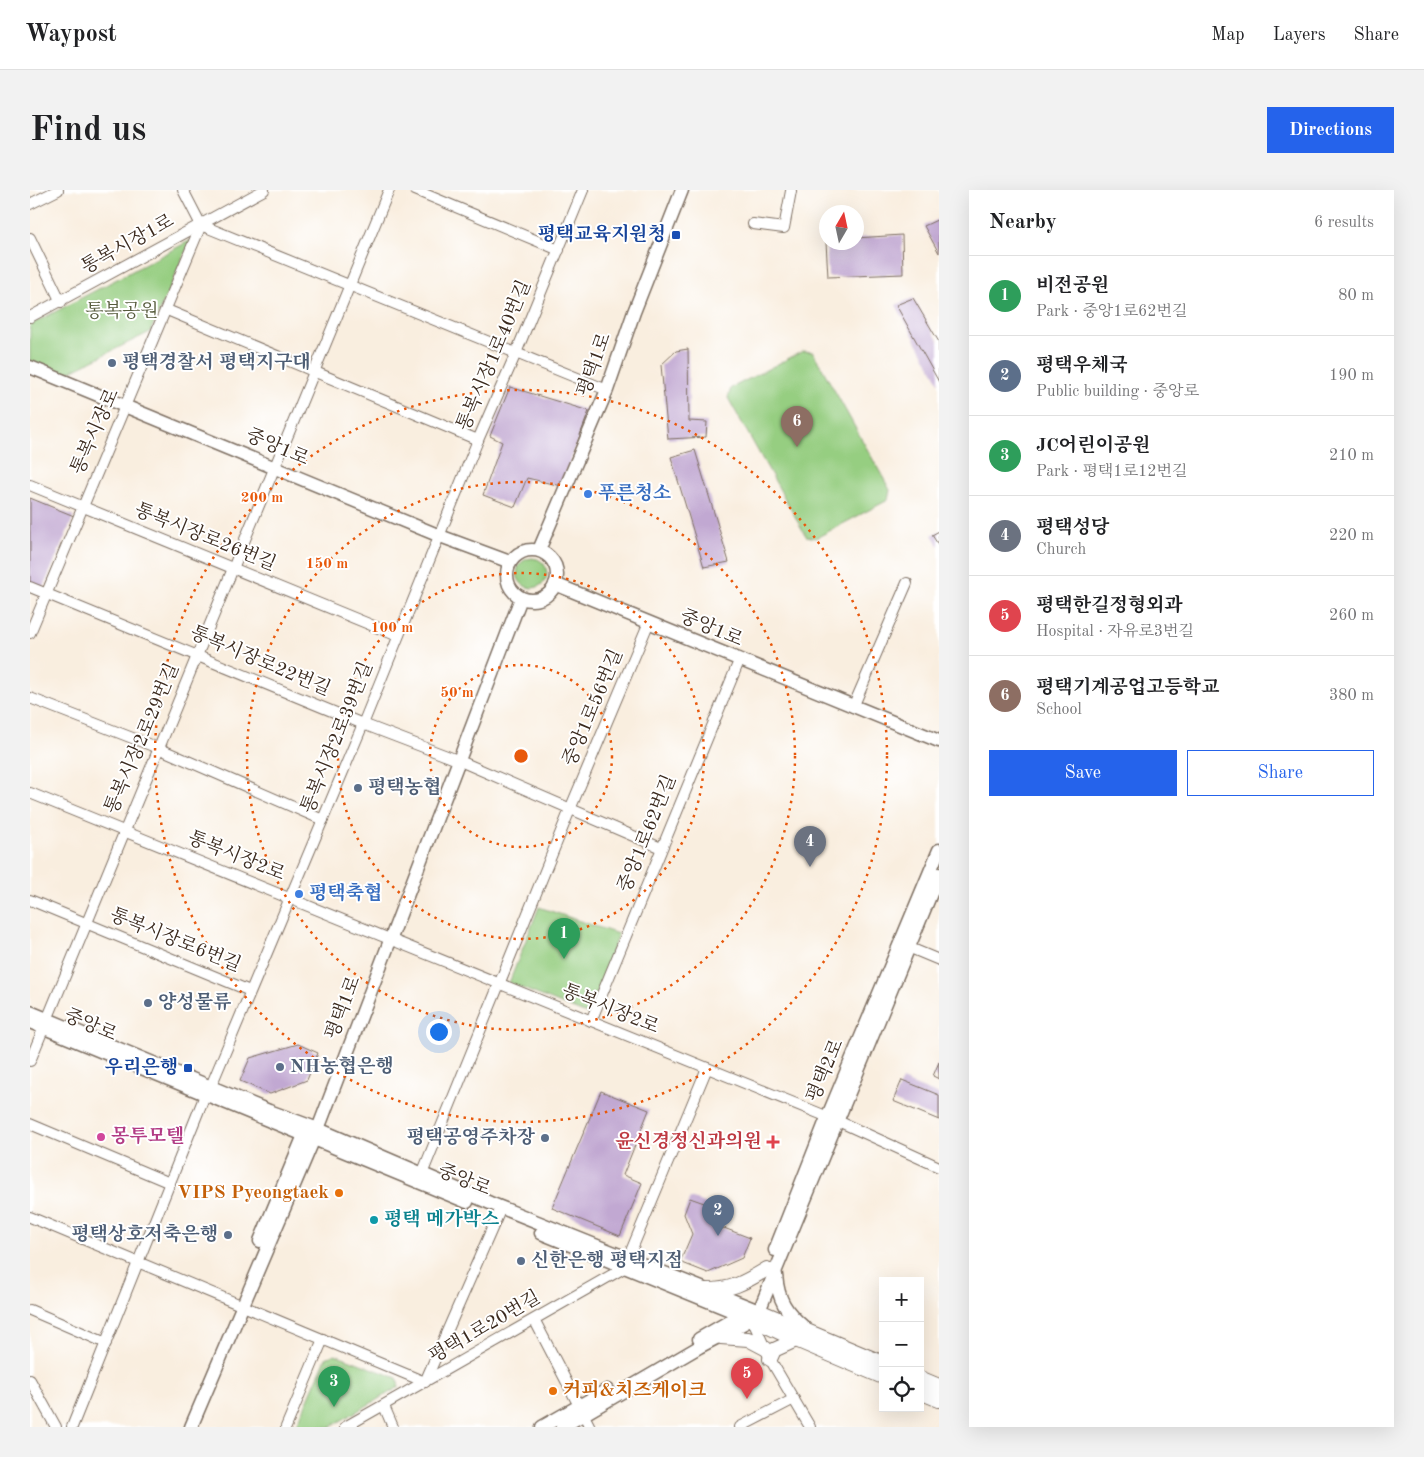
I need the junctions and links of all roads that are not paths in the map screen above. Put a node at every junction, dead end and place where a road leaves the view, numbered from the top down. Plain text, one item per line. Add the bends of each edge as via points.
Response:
1 (58, 190) edge
2 (184, 190) edge
3 (264, 190) edge
4 (389, 190) edge
5 (415, 190) edge
6 (583, 190) edge
7 (682, 190) edge
8 (791, 191) edge
9 (30, 204) edge
10 (753, 224) dead end
11 (201, 225) junction
12 (30, 238) edge
13 (559, 250) junction
14 (350, 287) junction
15 (61, 302) junction
16 (167, 310) junction
17 (30, 318) edge
18 (516, 353) junction
19 (30, 366) edge
20 (315, 372) junction
21 (607, 390) junction
22 (127, 406) junction
23 (478, 440) junction
24 (276, 468) junction
25 (30, 485) edge
26 (83, 506) junction
27 (440, 536) junction
28 (539, 550) junction
29 (510, 562) junction
30 (234, 569) junction
31 (907, 583) dead end
32 (555, 584) junction
33 (30, 587) edge
34 (46, 593) junction
35 (521, 598) junction
36 (649, 622) junction
37 (30, 633) edge
38 (398, 636) junction
39 (197, 654) junction
40 (739, 661) junction
41 (30, 698) edge
42 (853, 707) junction
43 (363, 724) junction
44 (939, 741) edge
45 (158, 748) junction
46 (460, 761) junction
47 (30, 793) edge
48 (571, 807) junction
49 (323, 820) junction
50 (124, 830) junction
51 (661, 848) junction
52 (939, 850) edge
53 (939, 874) edge
54 (290, 898) junction
55 (30, 900) edge
56 (86, 924) junction
57 (390, 941) junction
58 (904, 946) junction
59 (939, 960) edge
60 (500, 986) junction
61 (250, 991) junction
62 (30, 1012) edge
63 (591, 1020) junction
64 (30, 1022) edge
65 (46, 1024) junction
66 (30, 1061) edge
67 (706, 1068) junction
68 (208, 1091) junction
69 (832, 1119) junction
70 (30, 1124) edge
71 (311, 1132) junction
72 (939, 1167) edge
73 (422, 1174) junction
74 (170, 1183) junction
75 (500, 1212) junction
76 (30, 1217) edge
77 (139, 1261) junction
78 (625, 1263) junction
79 (771, 1271) junction
80 (702, 1290) junction
81 (239, 1303) junction
82 (30, 1310) edge
83 (750, 1313) junction
84 (535, 1321) junction
85 (810, 1332) junction
86 (721, 1336) junction
87 (323, 1339) junction
88 (796, 1340) junction
89 (106, 1343) junction
90 (768, 1354) junction
91 (879, 1361) edge
92 (879, 1375) edge
93 (30, 1380) edge
94 (924, 1380) edge
95 (426, 1382) junction
96 (939, 1386) edge
97 (924, 1394) edge
98 (794, 1399) junction
99 (939, 1400) edge
100 (384, 1406) junction
101 (581, 1410) junction
102 (56, 1427) edge
103 (73, 1427) edge
104 (183, 1427) edge
105 (191, 1427) edge
106 (286, 1427) edge
107 (346, 1427) edge
108 (393, 1427) edge
109 (542, 1427) edge
110 (562, 1427) edge
111 (590, 1427) edge
112 (740, 1427) edge
113 (810, 1427) edge

1 - 9 street
2 - 11 street
3 - 11 street, 통복시장1로
4 - 14 street, 통복시장2로29번길
5 - 13 street
6 - 13 street, 통복시장1로40번길
7 - 21 street, 평택1로
8 - 10 street via 784,228
11 - 14 street
11 - 15 street, 통복시장1로
11 - 16 street, 통복시장로
12 - 15 street
13 - 18 street, 통복시장1로40번길
14 - 18 street
14 - 20 street, 통복시장2로29번길
15 - 17 street, 통복시장1로
16 - 20 street
16 - 22 street, 통복시장로
18 - 21 street
18 - 23 street, 통복시장1로40번길
19 - 22 street, 중앙1로
20 - 23 street
20 - 24 street, 통복시장2로29번길
21 - 28 street, 평택1로
22 - 24 street, 중앙1로
22 - 26 street, 통복시장로
23 - 27 street, 통복시장1로40번길
24 - 27 street, 중앙1로
24 - 30 street, 통복시장2로29번길
25 - 26 street, 통복시장로26번길
26 - 30 street, 통복시장로26번길
26 - 34 street, 통복시장로
27 - 29 street, 중앙1로
27 - 38 street, 통복시장2로39번길
28 - 29 street via 526,550
28 - 32 street via 555,564
29 - 35 street via 508,582
30 - 38 street, 통복시장로26번길
30 - 39 street, 통복시장2로29번길
31 - 42 street
32 - 35 street via 541,598
32 - 36 street, 중앙1로
33 - 34 street, 통복시장로22번길
34 - 37 street, 통복시장로
34 - 39 street, 통복시장로22번길
35 - 46 street, 평택1로
36 - 40 street, 중앙1로
36 - 48 street, 중앙1로56번길
38 - 43 street, 통복시장2로39번길
39 - 43 street, 통복시장로22번길
39 - 45 street, 통복시장2로29번길
40 - 42 street, 중앙1로
40 - 51 street, 중앙1로62번길
41 - 45 street
42 - 44 street, 중앙1로
43 - 46 street, 통복시장로22번길
43 - 49 street, 통복시장2로39번길
45 - 49 street
45 - 50 street, 통복시장2로29번길
46 - 48 street
46 - 57 street, 평택1로
47 - 50 street, 통복시장2로
48 - 51 street
48 - 60 street, 중앙1로56번길
49 - 54 street, 통복시장2로39번길
50 - 54 street, 통복시장2로
50 - 56 street
51 - 63 street, 중앙1로62번길
52 - 58 street, 평택2로
53 - 58 street
54 - 57 street, 통복시장2로
54 - 61 street, 통복시장로6번길
55 - 56 street, 통복시장로6번길
56 - 61 street, 통복시장로6번길
56 - 65 street, 통복시장로6번길
57 - 60 street, 통복시장2로
57 - 71 street, 평택1로
58 - 59 street
58 - 69 street, 평택2로
60 - 63 street, 통복시장2로
60 - 73 street
61 - 68 street, 통복시장로6번길
62 - 65 street, 중앙로
63 - 67 street, 통복시장2로
64 - 65 street, 중앙로
65 - 66 street, 통복시장로6번길
65 - 68 street, 중앙로
67 - 69 street, 통복시장2로
67 - 78 street
68 - 71 street, 중앙로
68 - 74 street, 통복시장로6번길
69 - 72 street, 통복시장2로
69 - 79 street, 평택2로
70 - 74 street
71 - 73 street, 중앙로
71 - 75 street, 중앙로
71 - 81 street, 평택1로
73 - 75 street, 중앙로
74 - 77 street, 통복시장로6번길
75 - 78 street, 중앙로
75 - 95 street
76 - 77 street, 평택1로20번길
77 - 81 street, 평택1로20번길
77 - 89 street, 통복시장로6번길
78 - 80 street, 중앙로
78 - 83 street, 중앙로
78 - 84 street, 평택1로20번길
79 - 80 main road via 721,1291
79 - 83 street, 평택2로
79 - 85 street via 787,1313
80 - 83 street, 중앙로
81 - 87 street, 평택1로20번길
81 - 104 street
81 - 105 street
82 - 89 street
83 - 85 main road, 중앙로
83 - 86 street
83 - 88 main road, 중앙로
83 - 90 street
83 - 101 street
84 - 95 street, 평택1로20번길
84 - 101 street
85 - 91 main road, 중앙로
86 - 90 main road via 748,1339
86 - 101 street
87 - 95 street, 평택1로20번길
87 - 106 street
88 - 90 main road
88 - 92 main road, 중앙로
89 - 103 street, 통복시장로6번길
90 - 98 street
93 - 102 street
94 - 96 main road
95 - 100 street
97 - 99 main road
98 - 112 street
98 - 113 street
100 - 107 street
100 - 108 street
101 - 109 street
101 - 110 street
101 - 111 street

